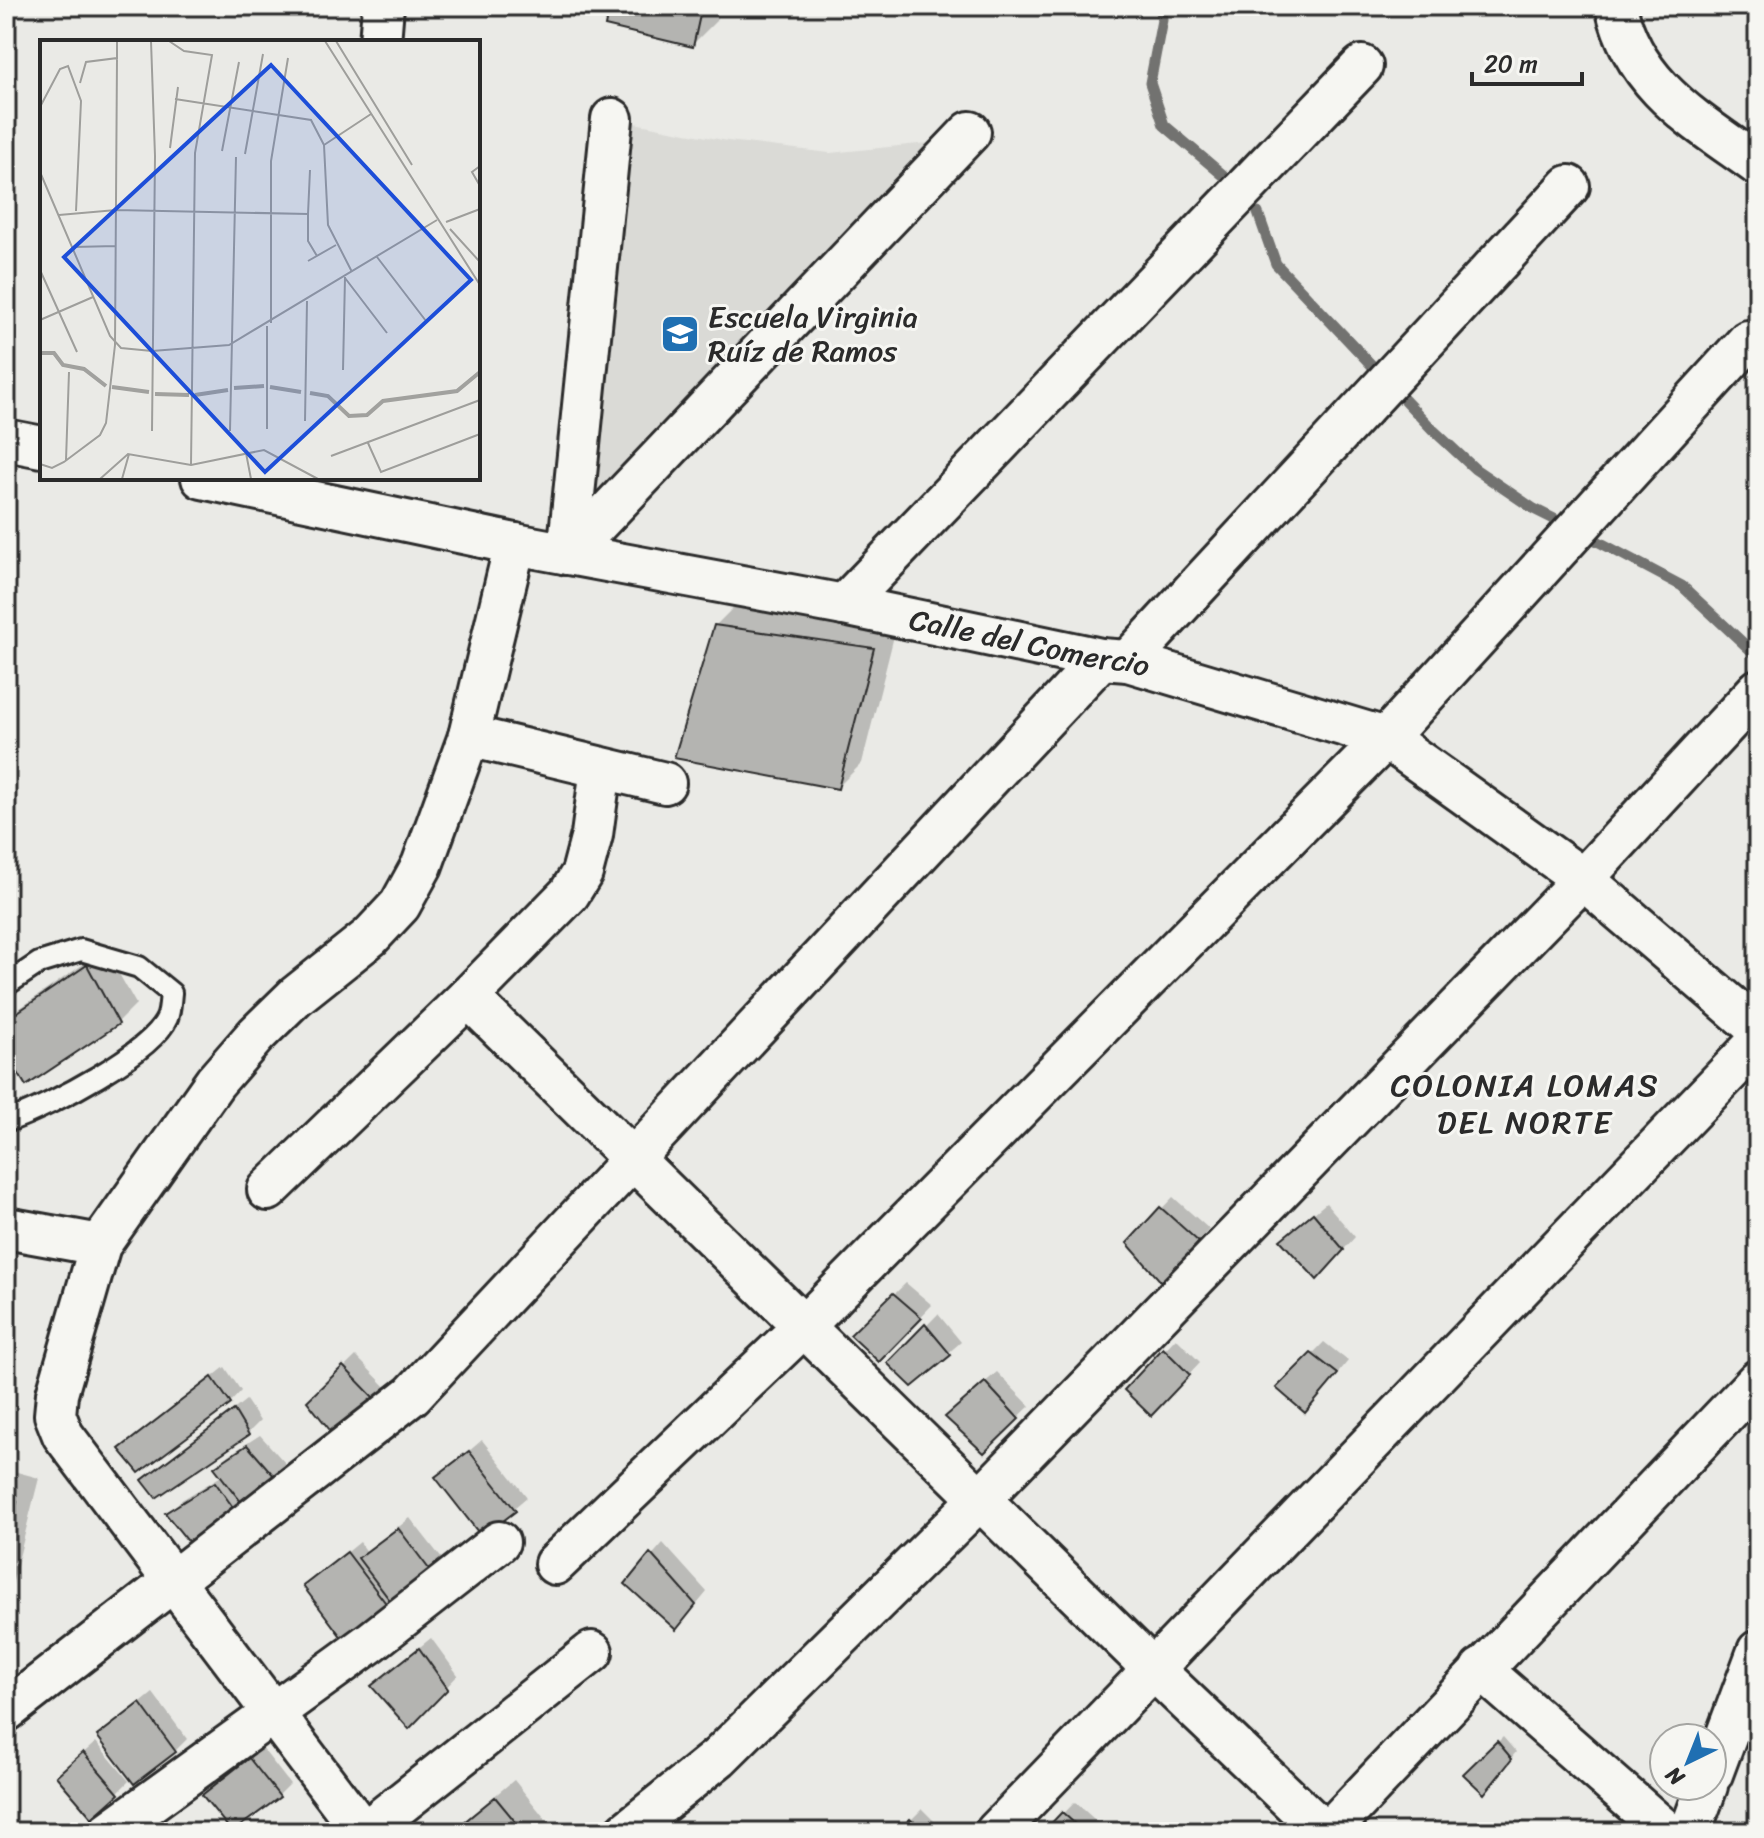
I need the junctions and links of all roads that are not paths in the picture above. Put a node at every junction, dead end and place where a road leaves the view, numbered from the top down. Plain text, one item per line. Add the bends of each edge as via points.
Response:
1 (383, 6) edge
2 (1616, 6) edge
3 (380, 40) edge
4 (1362, 66) dead end
5 (612, 119) dead end
6 (970, 132) dead end
7 (1758, 165) edge
8 (1569, 186) dead end
9 (1748, 341) dead end
10 (6, 440) edge
11 (40, 447) edge
12 (223, 480) edge
13 (336, 491) edge
14 (515, 544) junction
15 (568, 554) junction
16 (844, 605) junction
17 (1115, 660) junction
18 (1758, 690) edge
19 (469, 736) junction
20 (1386, 738) junction
21 (601, 768) junction
22 (665, 783) dead end
23 (1583, 879) junction
24 (6, 985) edge
25 (468, 997) junction
26 (1758, 1029) edge
27 (1758, 1042) edge
28 (6, 1115) edge
29 (632, 1158) junction
30 (268, 1190) dead end
31 (6, 1228) edge
32 (100, 1245) junction
33 (804, 1326) junction
34 (1758, 1380) edge
35 (980, 1499) junction
36 (499, 1542) dead end
37 (555, 1564) dead end
38 (174, 1581) junction
39 (1758, 1651) edge
40 (592, 1652) dead end
41 (1153, 1669) junction
42 (1481, 1669) junction
43 (6, 1711) edge
44 (272, 1715) junction
45 (1728, 1731) edge
46 (1701, 1802) edge
47 (109, 1832) edge
48 (364, 1832) edge
49 (626, 1832) edge
50 (996, 1832) edge
51 (1326, 1832) edge
52 (1667, 1832) edge
53 (1690, 1832) edge

1 - 3 street
2 - 7 street via 1639,66 1674,104
4 - 16 street
5 - 15 street
6 - 15 street
8 - 17 street via 1387,382
9 - 20 street
10 - 11 street
12 - 13 street, Calle del Comercio
13 - 14 street, Calle del Comercio
14 - 15 street, Calle del Comercio
14 - 19 street
15 - 16 street, Calle del Comercio
16 - 17 street, Calle del Comercio
17 - 20 street, Calle del Comercio
17 - 29 street
18 - 23 street
19 - 21 street
19 - 32 street via 422,865 400,905 256,1035 215,1082
20 - 23 street, Calle del Comercio
20 - 33 street
21 - 22 street
21 - 25 street via 582,873 569,894
23 - 26 street, Calle del Comercio
23 - 35 street
24 - 28 lane via 39,963 81,950 139,967 171,993 167,1019 141,1048 45,1107 13,1119
25 - 29 street
25 - 30 street
27 - 41 street
29 - 33 street
29 - 38 street via 412,1395
31 - 32 street
32 - 38 street via 55,1415 63,1435
33 - 35 street
33 - 37 street
34 - 42 street
35 - 41 street
35 - 49 street via 719,1757
36 - 44 street
38 - 43 street
38 - 44 street
39 - 45 street
40 - 48 street
41 - 50 street
41 - 51 street
42 - 51 street
42 - 52 street
44 - 47 street
44 - 48 street
46 - 53 street

